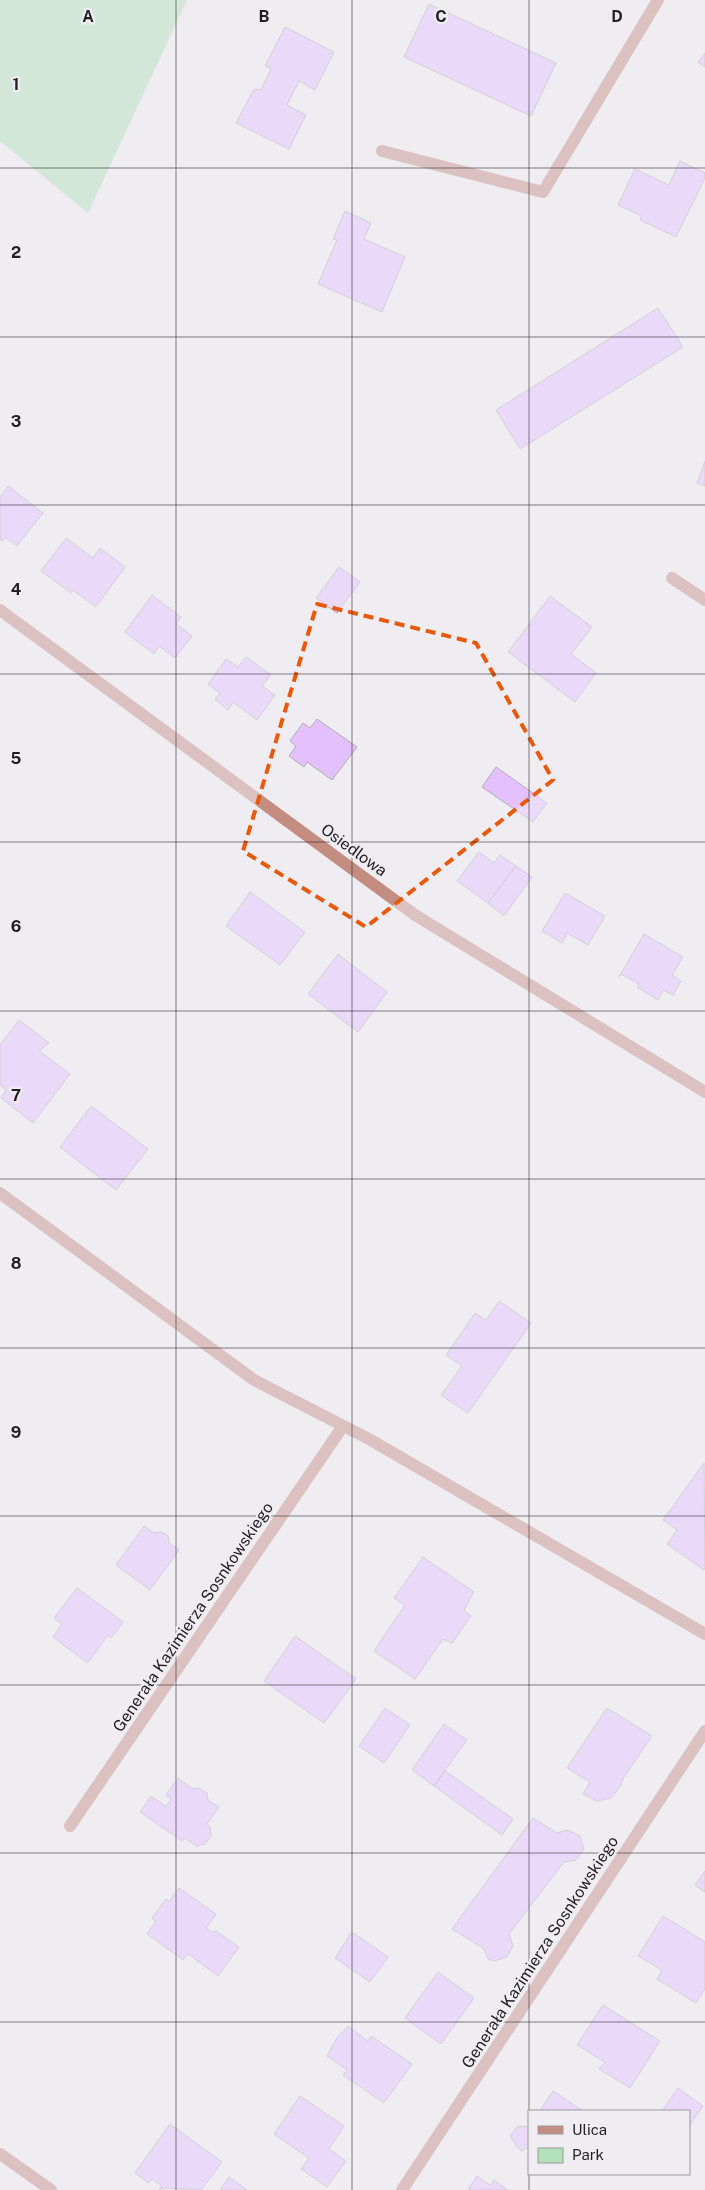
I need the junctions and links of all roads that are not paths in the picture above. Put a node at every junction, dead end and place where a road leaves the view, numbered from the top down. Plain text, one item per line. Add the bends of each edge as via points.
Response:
1 (658, 0) edge
2 (382, 151) dead end
3 (672, 578) dead end
4 (705, 600) edge
5 (0, 610) edge
6 (705, 1092) edge
7 (0, 1193) edge
8 (343, 1426) junction
9 (705, 1634) edge
10 (705, 1731) edge
11 (70, 1826) dead end
12 (0, 2154) edge
13 (51, 2190) edge
14 (402, 2190) edge

1 - 2 street via 543,192
3 - 4 street
5 - 6 street, Osiedlowa via 415,915
7 - 8 street via 254,1380
8 - 9 street
8 - 11 street, Generała Kazimierza Sosnkowskiego
10 - 14 street, Generała Kazimierza Sosnkowskiego
12 - 13 street

